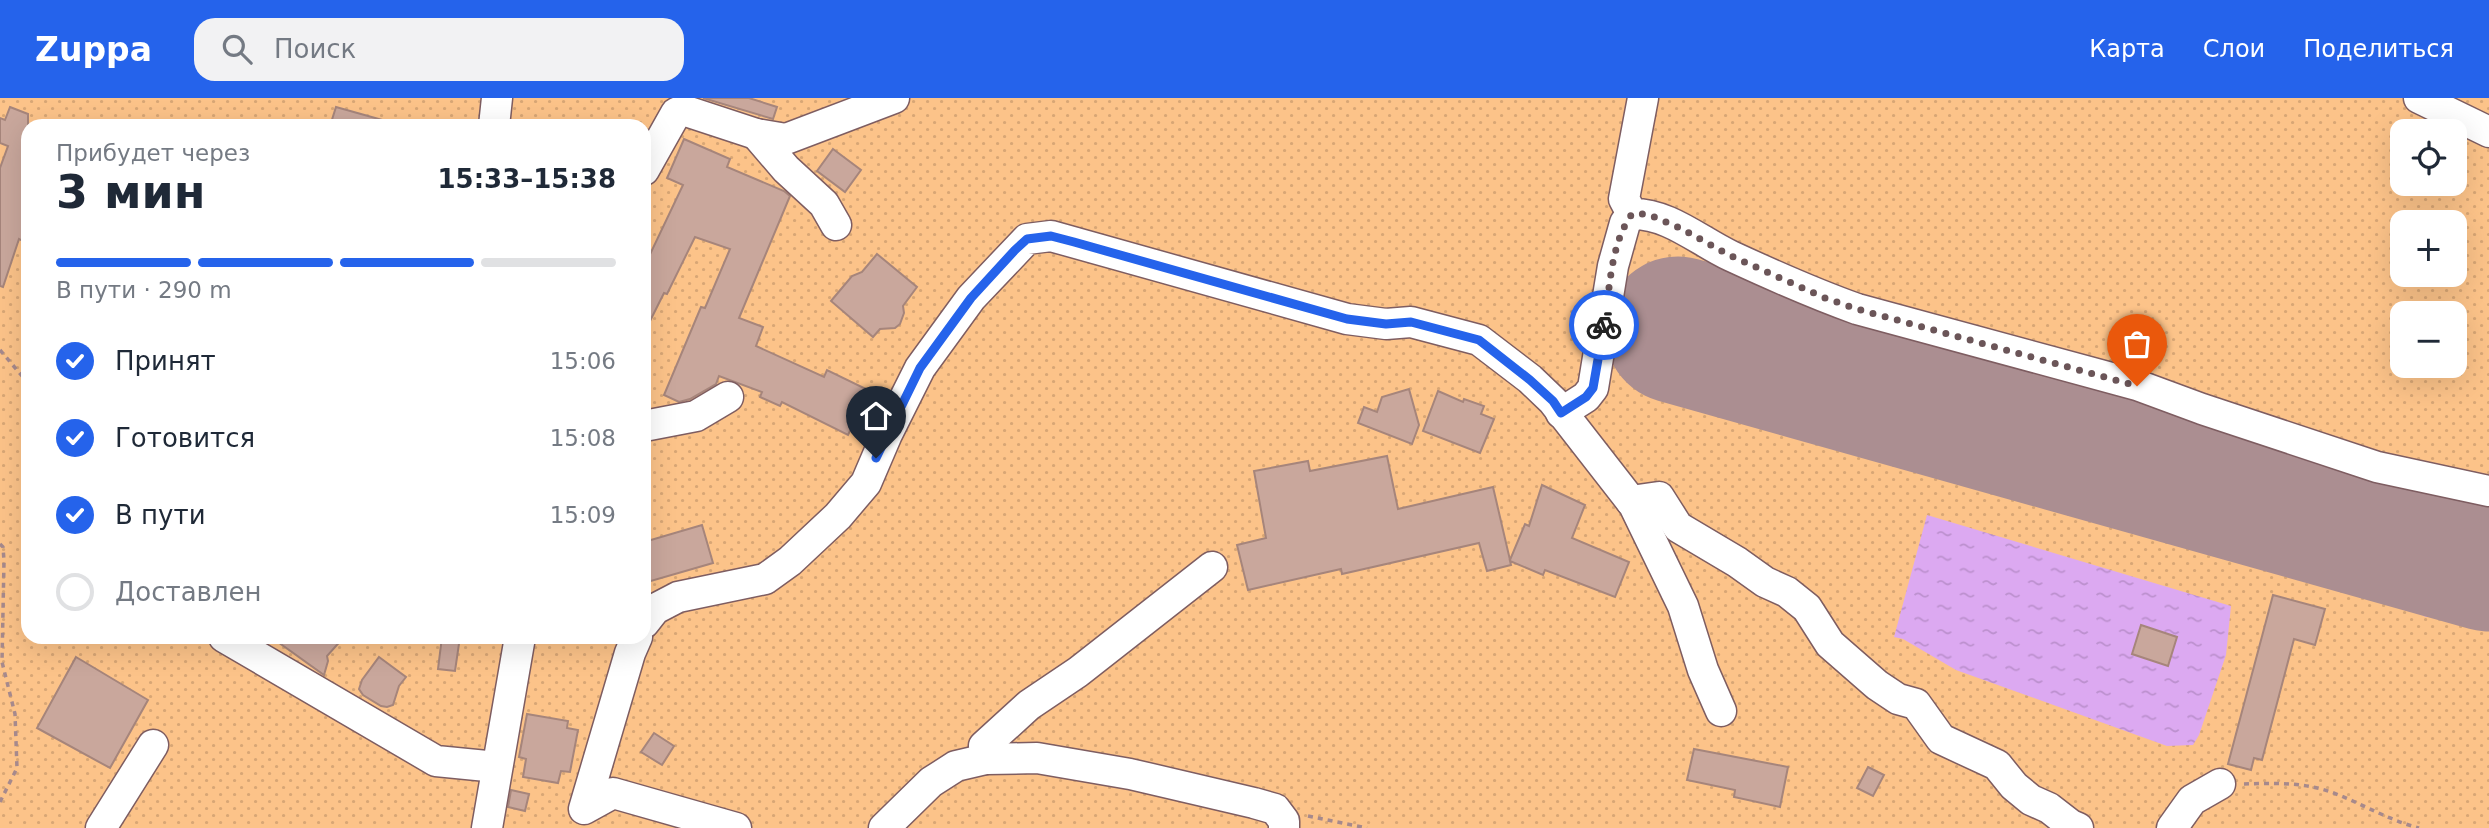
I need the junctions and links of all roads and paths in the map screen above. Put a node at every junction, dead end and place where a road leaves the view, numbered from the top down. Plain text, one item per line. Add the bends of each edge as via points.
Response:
1 (497, 98) edge
2 (894, 98) edge
3 (1643, 98) edge
4 (2419, 98) edge
5 (495, 119) edge
6 (2489, 132) edge
7 (756, 134) junction
8 (651, 158) edge
9 (1632, 214) junction
10 (836, 225) dead end
11 (0, 349) edge
12 (21, 374) edge
13 (728, 397) dead end
14 (1561, 413) junction
15 (651, 425) edge
16 (2489, 491) edge
17 (1631, 501) junction
18 (0, 544) edge
19 (1212, 567) dead end
20 (651, 614) edge
21 (236, 644) edge
22 (519, 644) edge
23 (634, 644) edge
24 (1721, 712) dead end
25 (153, 746) dead end
26 (986, 759) junction
27 (497, 767) junction
28 (2220, 784) joint
29 (0, 802) edge
30 (581, 818) edge
31 (1280, 819) edge
32 (100, 828) edge
33 (487, 828) edge
34 (736, 828) edge
35 (884, 828) edge
36 (1367, 828) edge
37 (2078, 828) edge
38 (2172, 828) edge
39 (2419, 828) edge

1 - 5 street
2 - 7 street via 786,139
3 - 9 street via 1624,199
4 - 6 street
7 - 8 street via 683,110 676,113
7 - 10 street via 824,204
9 - 14 street via 1613,266 1593,388
9 - 16 street via 1647,214 1729,255 1857,309 2137,386 2377,467
11 - 12 path
13 - 15 street via 696,416
14 - 17 street
14 - 20 street via 1530,380 1479,340 1411,322 1347,319 1051,236 1027,239 971,298 920,368 866,483 838,516 765,579 678,597
17 - 24 street via 1683,606
17 - 37 street via 1659,497 1678,527 1807,608 1830,644 1877,685 1916,704 1941,739 1997,765 2031,800
18 - 29 path via 4,561 2,663 15,714 17,768
19 - 26 street via 1078,673 1029,705 984,746
21 - 27 street via 436,761
22 - 27 street
23 - 30 street
25 - 32 street
26 - 31 street via 1037,758 1130,774
26 - 35 street via 956,766 931,782
27 - 33 street
28 - 38 street via 2192,800
28 - 39 path via 2286,782 2330,792
30 - 34 street via 613,793
31 - 36 path

